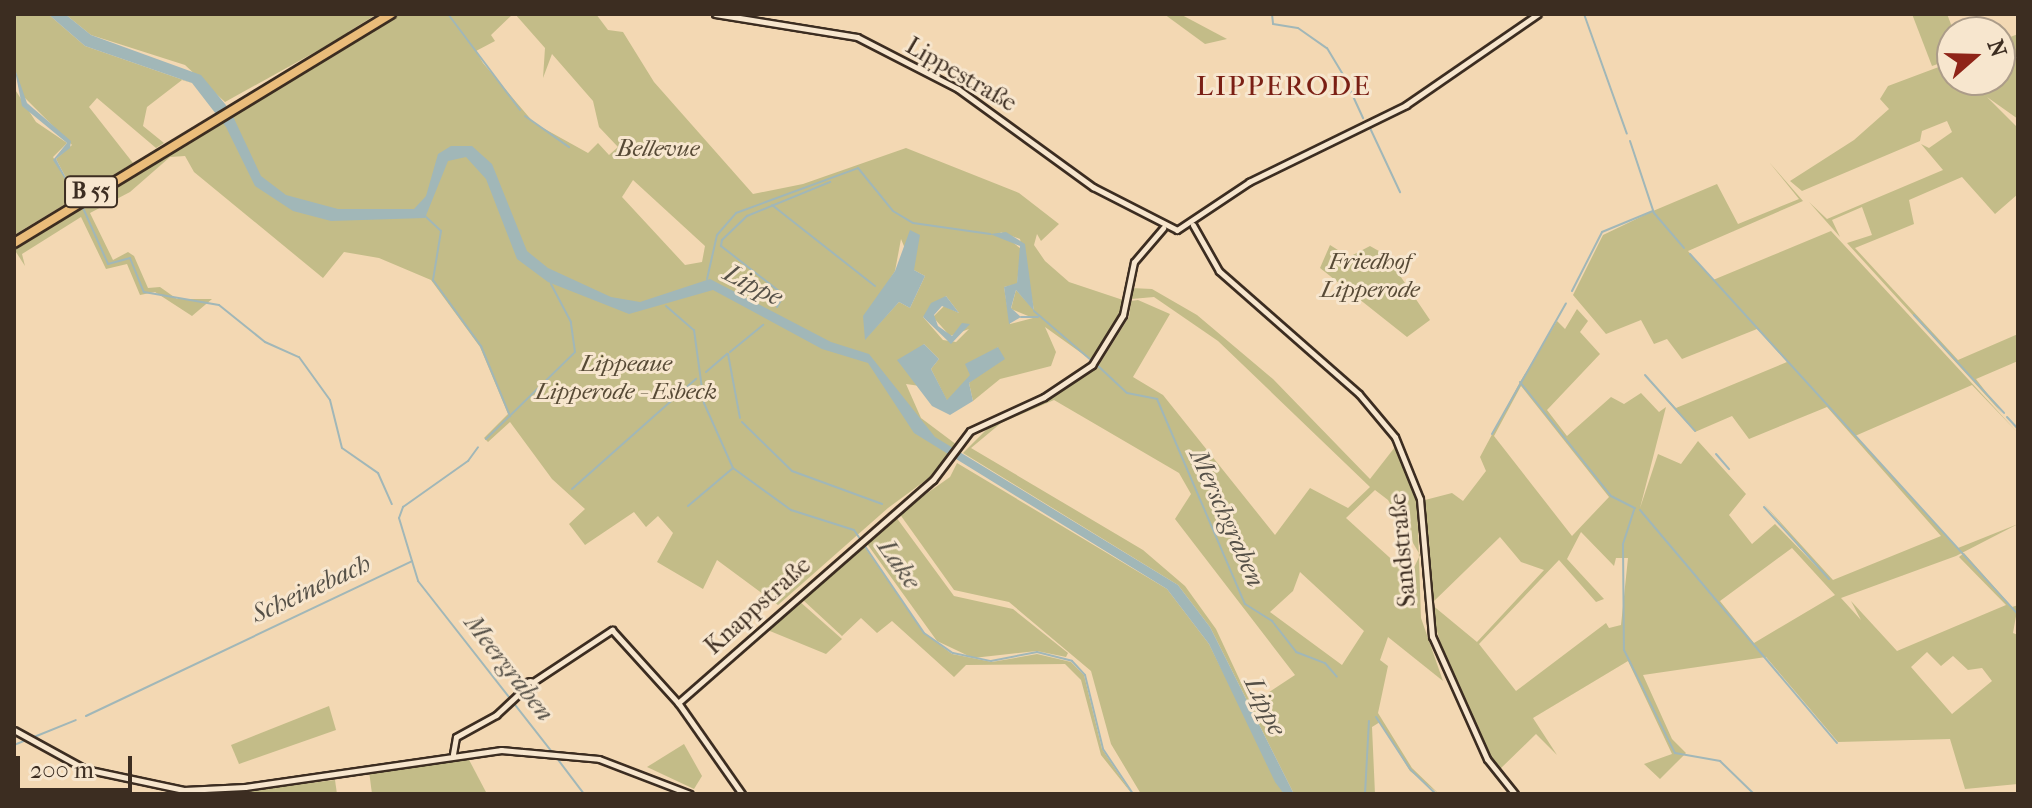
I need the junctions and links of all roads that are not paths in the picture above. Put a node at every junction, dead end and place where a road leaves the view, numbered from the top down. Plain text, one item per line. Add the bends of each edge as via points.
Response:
1 (382, 14) edge
2 (391, 14) edge
3 (715, 14) edge
4 (1538, 14) edge
5 (351, 35) junction
6 (1193, 225) junction
7 (1163, 228) junction
8 (14, 241) edge
9 (678, 703) junction
10 (14, 730) edge
11 (453, 754) junction
12 (241, 790) edge
13 (690, 794) edge
14 (742, 794) edge
15 (1515, 794) edge

1 - 5 highway, B 55
2 - 5 highway, B 55
3 - 7 main road, Lippestraße via 857,37 993,110 1059,164
4 - 6 main road via 1406,105 1249,182
5 - 8 highway, B 55
6 - 7 main road
6 - 15 main road, Sandstraße via 1219,271 1369,403 1395,437 1420,499 1432,636 1487,759
7 - 9 main road, Knappstraße via 1134,262 1122,318 1092,365 1044,397 975,428 947,461
9 - 11 main road via 612,630 456,737
9 - 14 main road
10 - 12 main road via 67,761 112,778 184,790
11 - 12 main road
11 - 13 main road via 552,751 621,765

